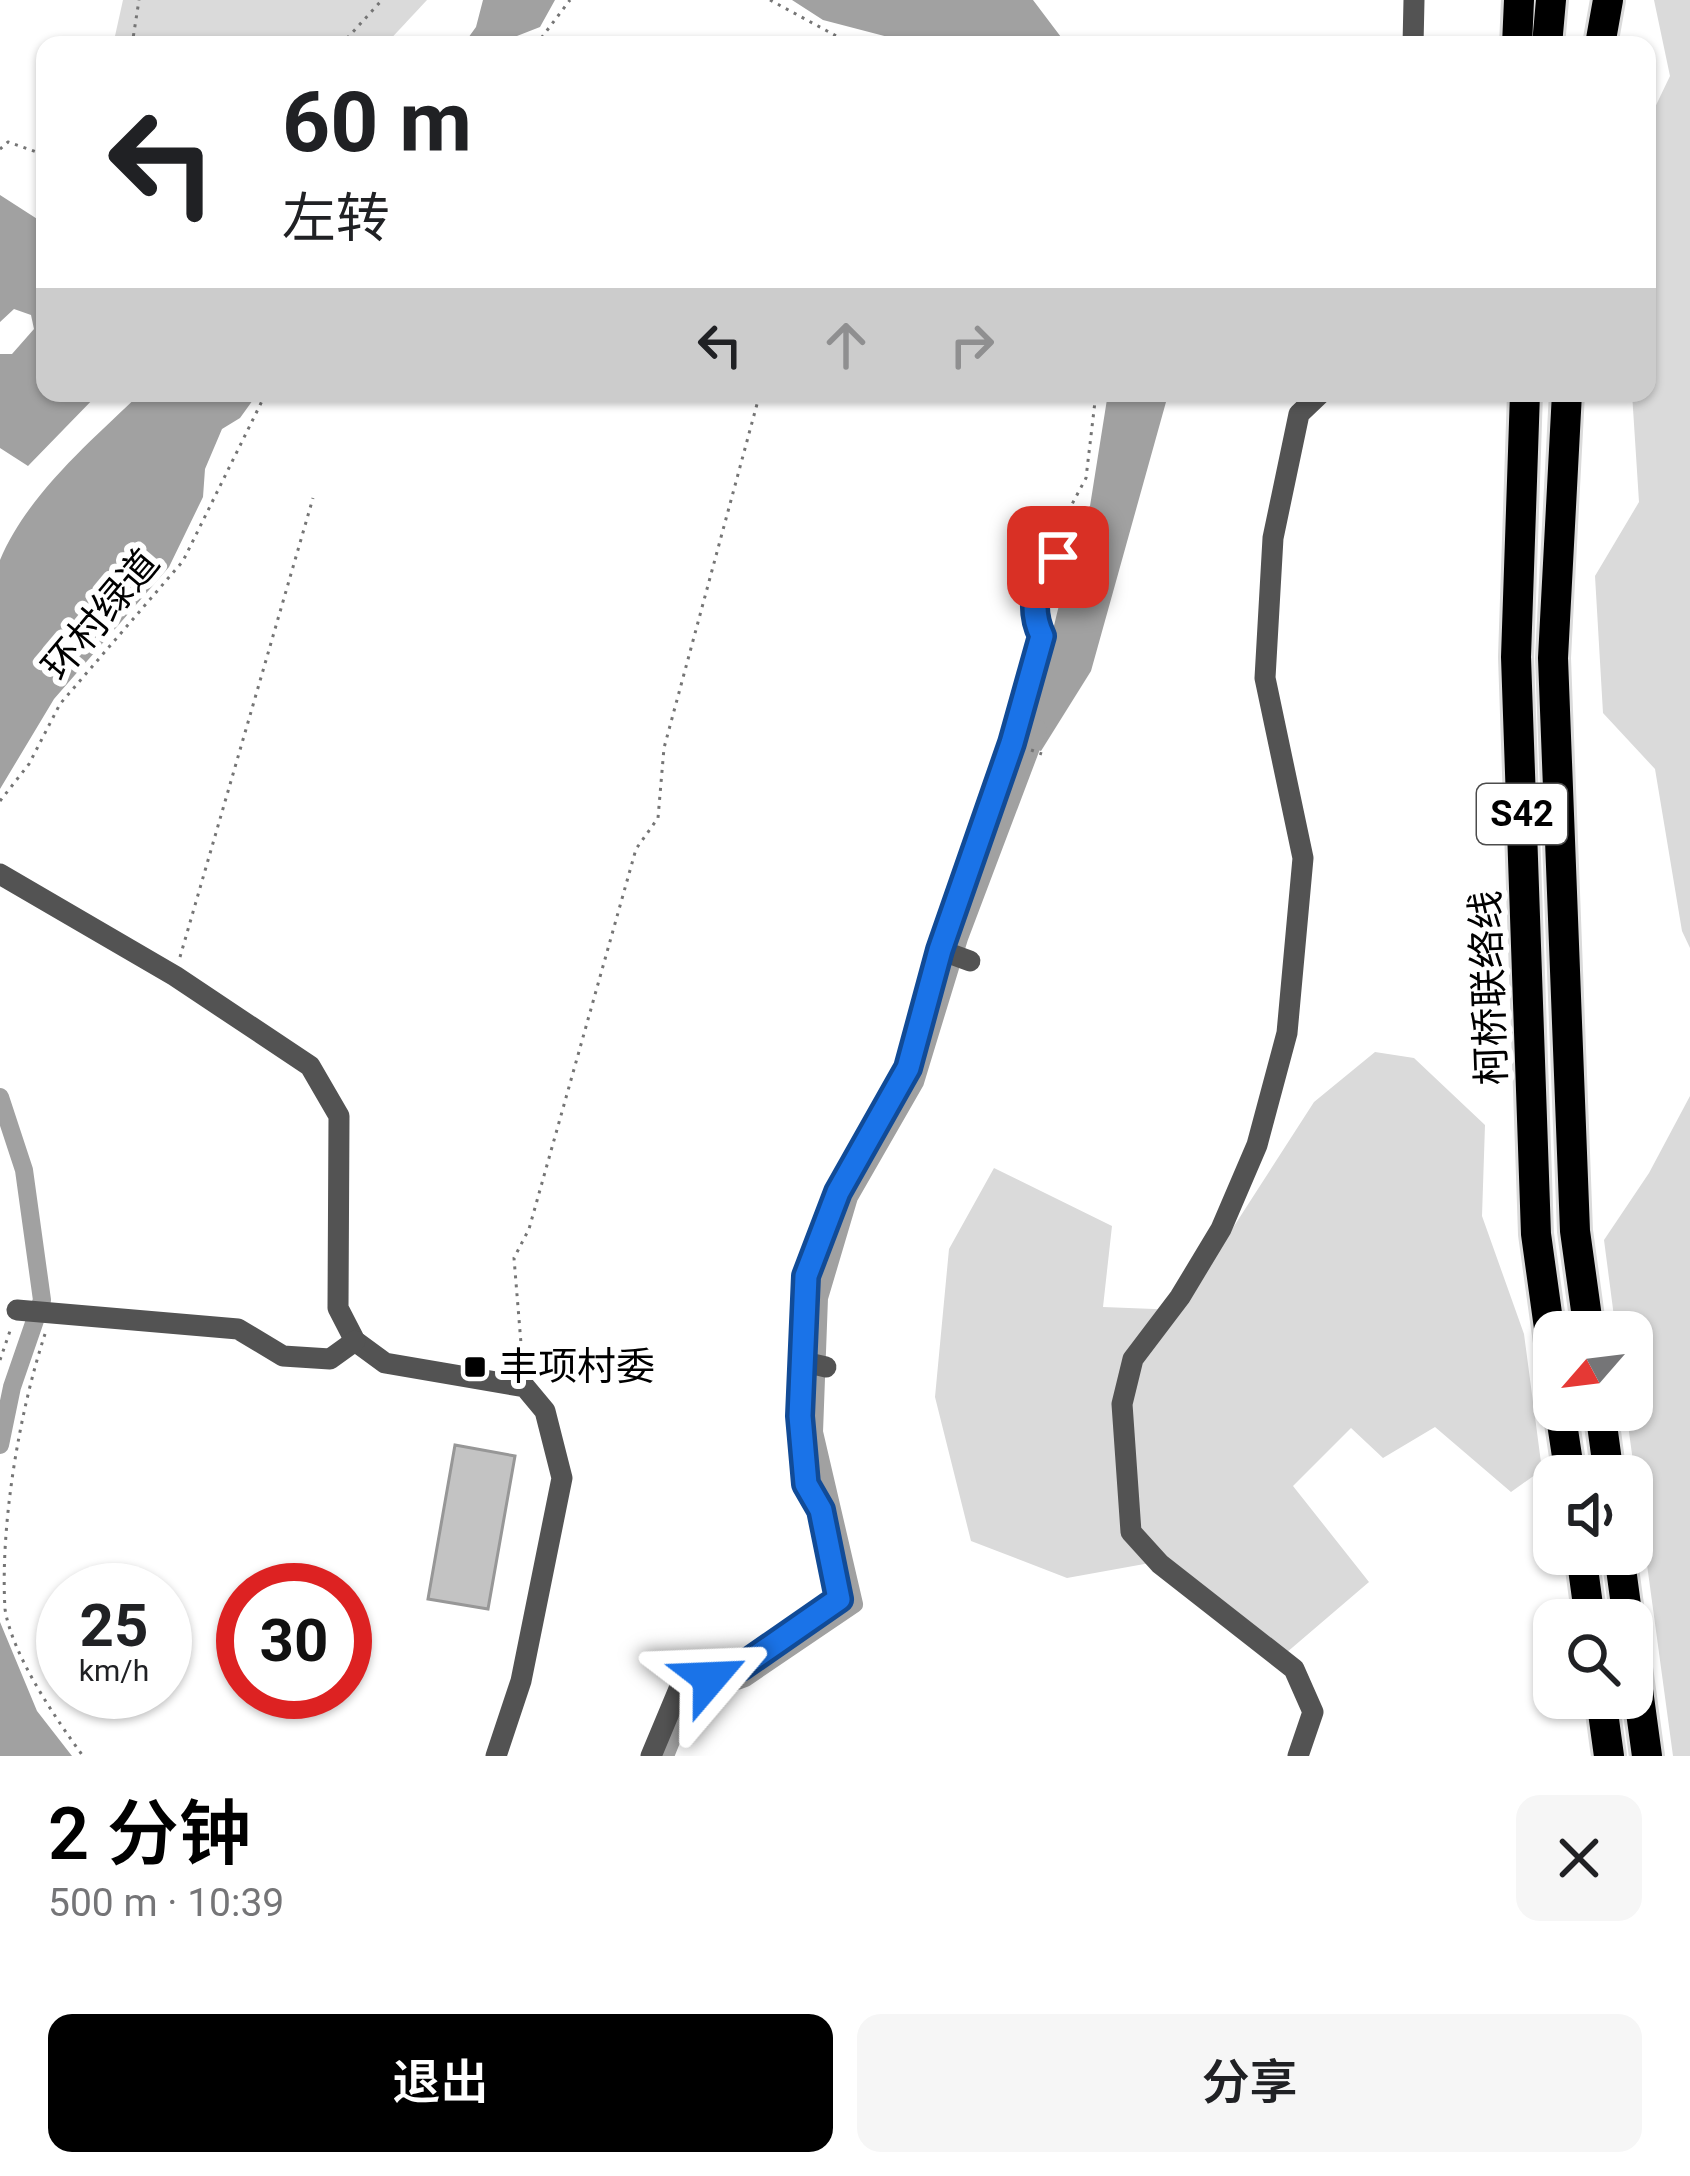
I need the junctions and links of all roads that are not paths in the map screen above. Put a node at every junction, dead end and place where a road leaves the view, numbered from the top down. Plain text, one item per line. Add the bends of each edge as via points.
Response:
1 (1414, 0) edge
2 (1519, 0) edge
3 (1551, 0) edge
4 (1592, 0) edge
5 (1608, 0) edge
6 (1414, 36) edge
7 (1517, 36) edge
8 (1548, 36) edge
9 (1589, 36) edge
10 (1602, 36) edge
11 (1312, 402) edge
12 (1525, 402) edge
13 (1567, 402) edge
14 (1058, 557) road end
15 (0, 874) edge
16 (16, 1310) road end
17 (1547, 1311) edge
18 (1586, 1311) edge
19 (355, 1341) junction
20 (800, 1360) junction
21 (826, 1367) dead end
22 (1604, 1719) edge
23 (1642, 1719) edge
24 (496, 1756) edge
25 (651, 1756) edge
26 (1298, 1756) edge
27 (1609, 1756) edge
28 (1647, 1756) edge

1 - 6 street
2 - 7 highway
3 - 8 highway
4 - 9 highway
5 - 10 highway
11 - 26 street via 1299,414 1273,538 1265,678 1303,858 1287,1034 1256,1145 1221,1229 1133,1359 1122,1403 1131,1532 1294,1669 1312,1712
12 - 17 highway, 柯桥联络线 / S42 via 1516,657 1536,1234
13 - 18 highway, 柯桥联络线 / S42 via 1553,658 1575,1231
14 - 20 street via 1043,569 1032,616 1042,636 955,955 908,1068 838,1192 806,1276
15 - 19 street via 310,1066 339,1116 338,1308
16 - 19 street via 238,1329 284,1355 307,1358 330,1359
19 - 24 street via 385,1363 525,1388 545,1411 562,1478 521,1681
20 - 21 street
20 - 25 street via 806,1484 821,1510 839,1599 741,1667 679,1689
22 - 27 highway
23 - 28 highway

